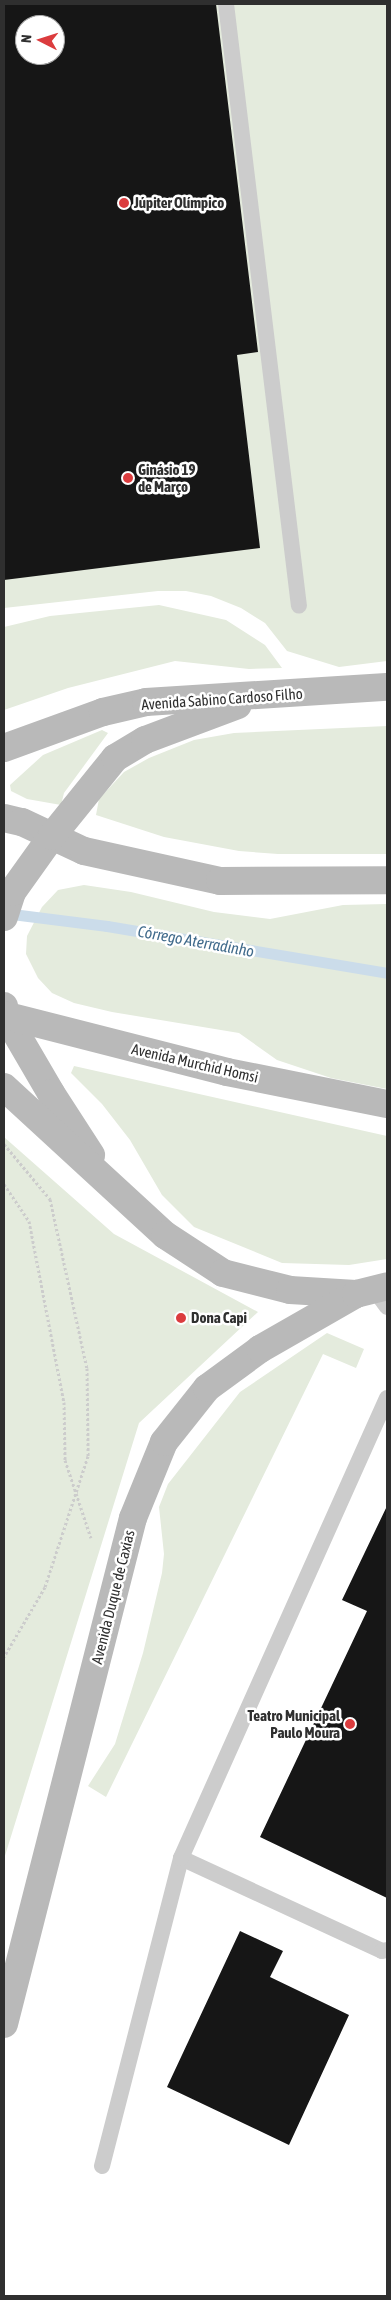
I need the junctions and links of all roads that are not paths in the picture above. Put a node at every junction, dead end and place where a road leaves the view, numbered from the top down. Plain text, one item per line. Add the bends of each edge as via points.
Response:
1 (226, 4) edge
2 (299, 606) dead end
3 (387, 687) edge
4 (260, 696) junction
5 (4, 748) edge
6 (4, 818) edge
7 (52, 836) junction
8 (387, 880) edge
9 (8, 904) edge
10 (5, 1013) edge
11 (4, 1087) edge
12 (387, 1104) edge
13 (116, 1192) junction
14 (376, 1294) edge
15 (387, 1398) edge
16 (181, 1858) junction
17 (387, 1950) edge
18 (4, 2024) edge
19 (102, 2166) dead end

1 - 2 lane
3 - 4 main road, Avenida Sabino Cardoso Filho
4 - 5 main road, Avenida Sabino Cardoso Filho via 146,702 79,720
4 - 7 main road via 145,740 115,758
6 - 7 main road
7 - 8 main road via 84,851 220,881
7 - 9 main road
10 - 12 main road, Avenida Murchid Homsi via 227,1072
10 - 13 main road via 51,1093
11 - 13 main road
13 - 14 main road via 165,1235 223,1273 290,1290
14 - 18 main road, Avenida Duque de Caxias via 260,1349 207,1388 164,1442 133,1518
15 - 16 lane
16 - 17 lane via 382,1951
16 - 19 lane

